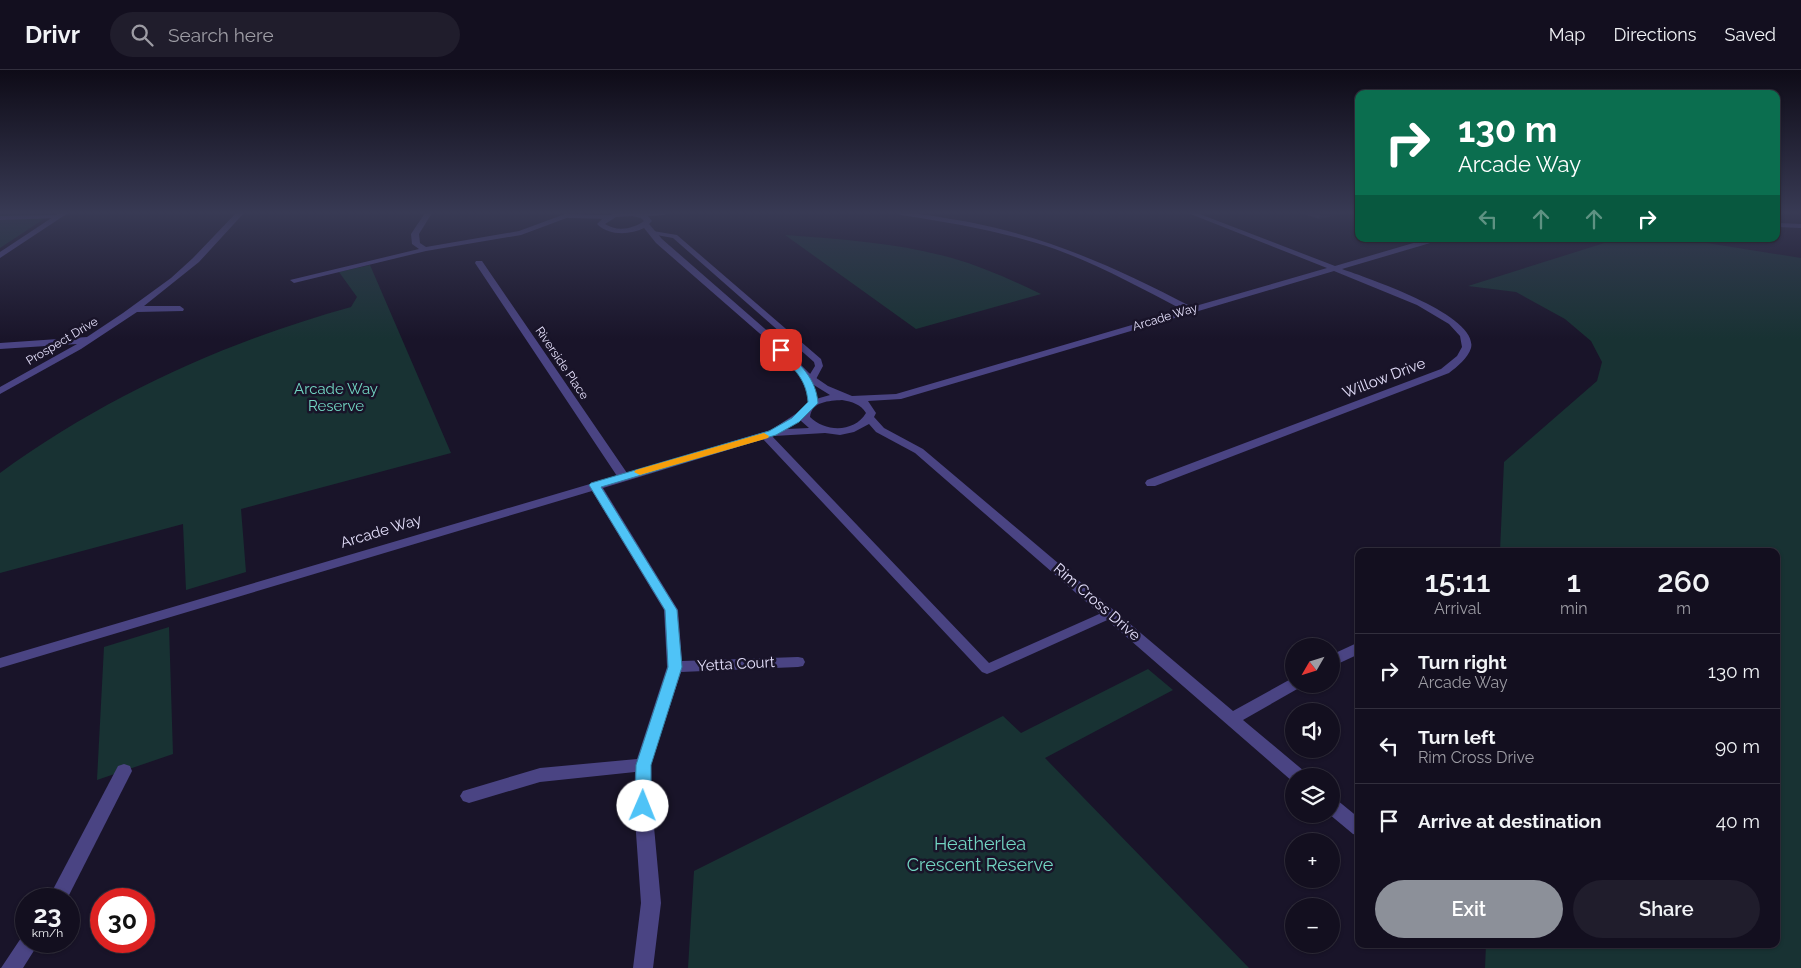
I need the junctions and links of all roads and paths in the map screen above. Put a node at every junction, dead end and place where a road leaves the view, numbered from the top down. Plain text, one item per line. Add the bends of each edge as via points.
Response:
1 (200, 255) edge
2 (408, 255) edge
3 (675, 255) edge
4 (697, 255) edge
5 (1075, 255) edge
6 (1300, 255) edge
7 (1379, 255) edge
8 (479, 262) dead end
9 (1333, 268) junction
10 (294, 280) dead end
11 (180, 309) dead end
12 (136, 310) junction
13 (1190, 310) junction
14 (89, 340) junction
15 (0, 346) edge
16 (809, 377) junction
17 (0, 391) edge
18 (897, 397) junction
19 (847, 398) junction
20 (813, 403) junction
21 (804, 413) junction
22 (870, 416) junction
23 (823, 430) junction
24 (842, 431) junction
25 (769, 434) junction
26 (890, 437) junction
27 (624, 477) junction
28 (1151, 483) dead end
29 (595, 485) junction
30 (1110, 614) junction
31 (1355, 649) edge
32 (1340, 657) edge
33 (798, 662) dead end
34 (0, 663) edge
35 (675, 667) junction
36 (1285, 689) edge
37 (1232, 719) junction
38 (643, 765) junction
39 (1289, 768) edge
40 (124, 771) dead end
41 (468, 796) dead end
42 (1340, 813) edge
43 (1355, 826) edge
44 (63, 888) edge
45 (22, 953) edge
46 (11, 968) edge
47 (643, 968) edge

1 - 12 street, Prospect Drive
2 - 10 street
3 - 16 street via 769,337
4 - 16 lane via 818,361 819,366
5 - 13 street
6 - 9 street
7 - 9 street, Arcade Way
8 - 27 street, Riverside Place
9 - 13 street, Arcade Way
9 - 28 street, Willow Drive via 1439,314 1461,329 1466,351 1445,370
11 - 12 street
12 - 14 street, Prospect Drive
13 - 18 street, Arcade Way
14 - 15 street
14 - 17 street, Prospect Drive
16 - 19 street
16 - 20 street
18 - 19 street, Arcade Way
18 - 22 street, Arcade Way
19 - 20 street, Arcade Way
19 - 22 street, Rim Cross Drive via 866,404
20 - 21 street, Arcade Way
21 - 23 street via 808,423
21 - 25 street, Arcade Way
22 - 24 street, Arcade Way via 859,426
22 - 26 street, Rim Cross Drive via 876,427
23 - 24 street, Arcade Way
23 - 25 street, Arcade Way
24 - 26 street, Rim Cross Drive
25 - 27 street, Arcade Way
25 - 30 lane via 987,669
26 - 30 street, Rim Cross Drive via 919,451
27 - 29 street, Arcade Way
29 - 34 street, Arcade Way
29 - 35 street via 671,610
30 - 37 street, Rim Cross Drive
31 - 32 street
33 - 35 street, Yetta Court
35 - 38 street
36 - 37 street
37 - 39 street, Rim Cross Drive
38 - 41 street via 540,775
38 - 47 street via 651,903
40 - 44 street
42 - 43 street
45 - 46 street

